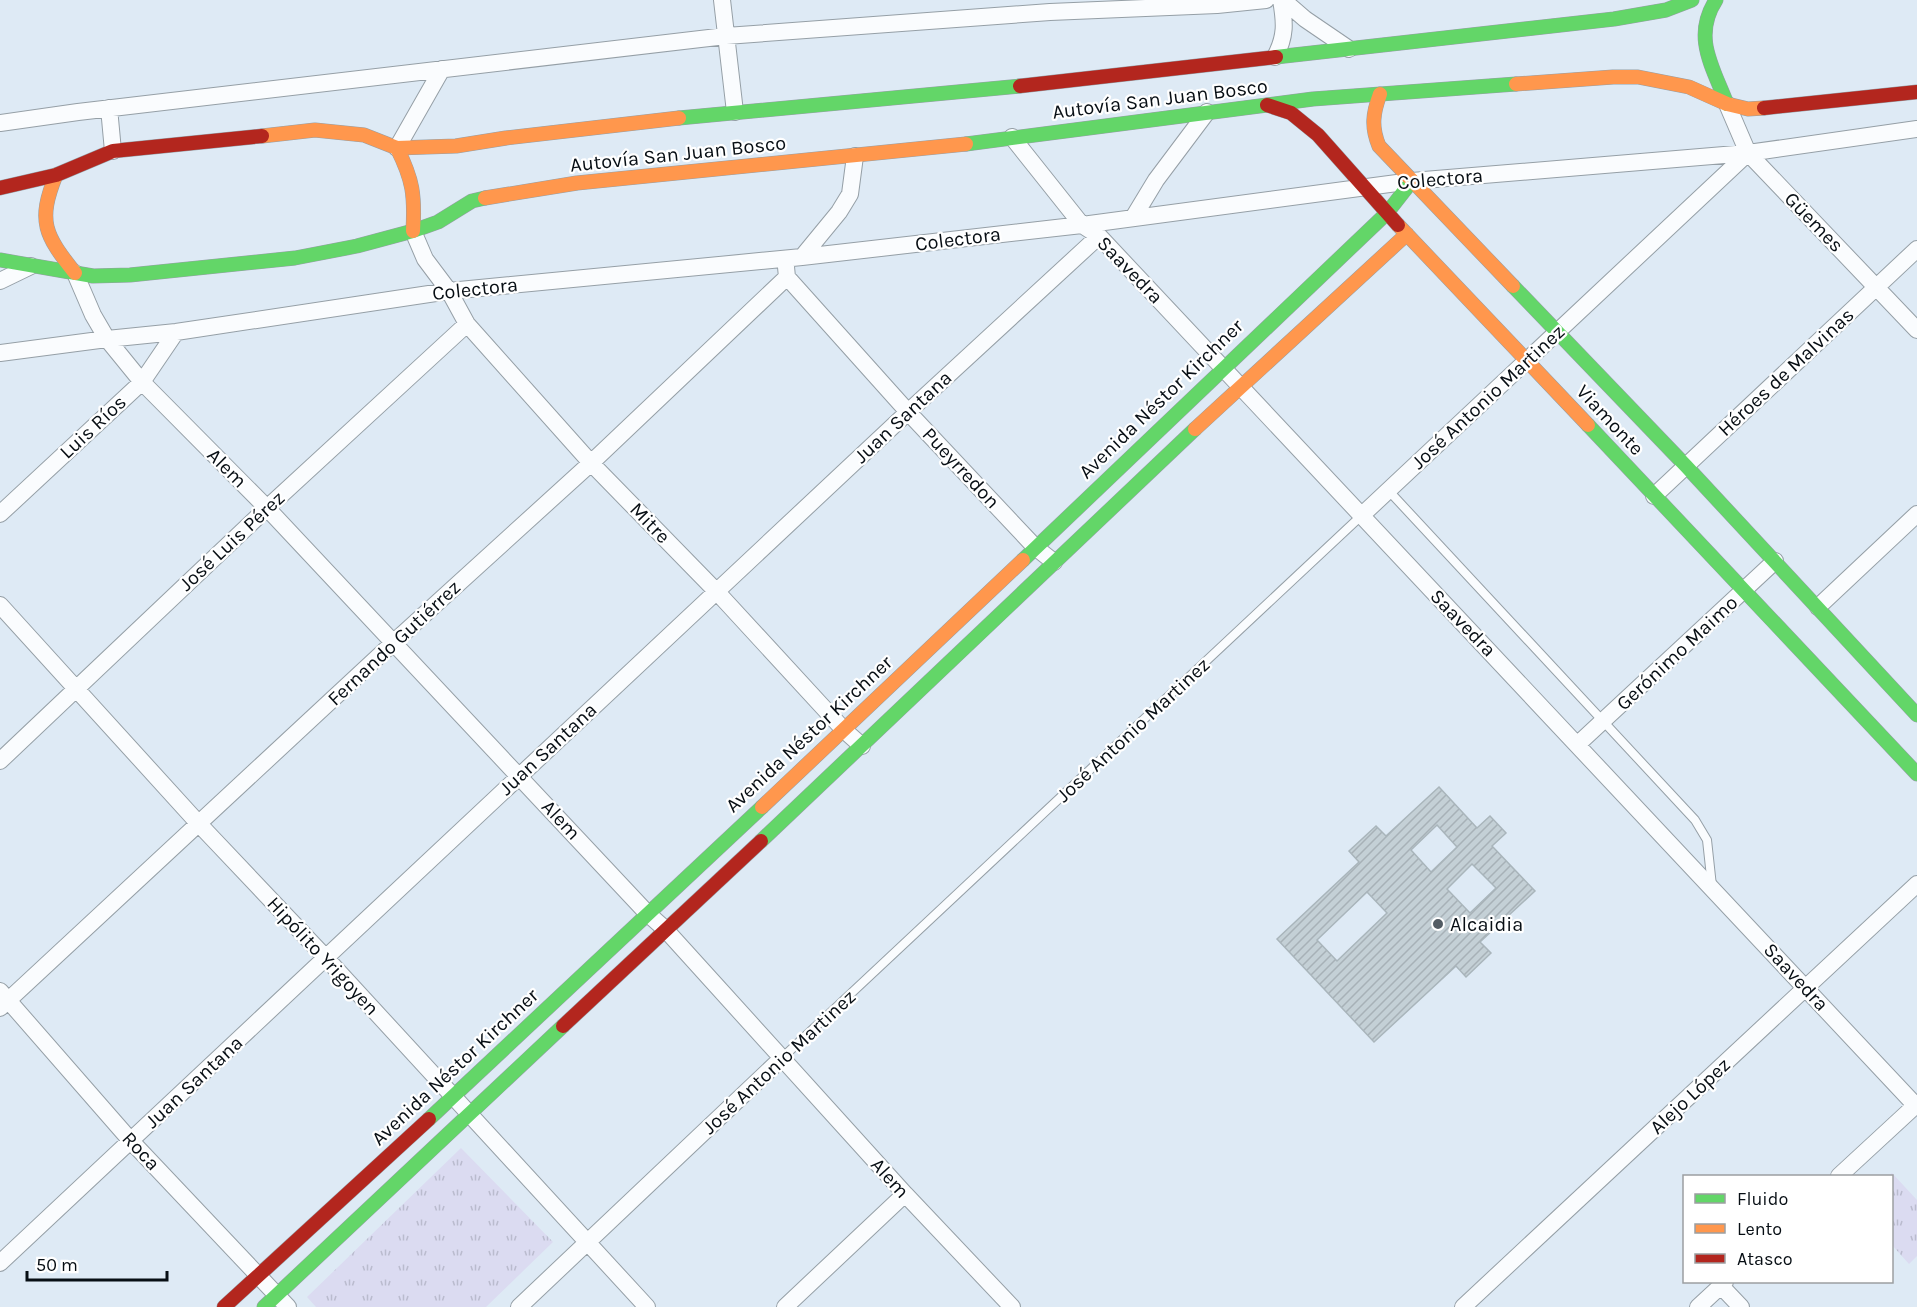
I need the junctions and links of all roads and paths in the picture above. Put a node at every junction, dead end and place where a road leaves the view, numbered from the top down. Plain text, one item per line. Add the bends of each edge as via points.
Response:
1 (722, 0) edge
2 (1266, 0) edge
3 (1282, 0) edge
4 (1692, 0) edge
5 (1716, 0) edge
6 (726, 36) junction
7 (1350, 49) junction
8 (1275, 57) junction
9 (442, 69) junction
10 (1917, 92) edge
11 (1380, 94) junction
12 (1727, 104) junction
13 (1267, 105) junction
14 (109, 108) junction
15 (735, 112) junction
16 (1207, 112) junction
17 (0, 123) edge
18 (1917, 129) edge
19 (1012, 137) junction
20 (397, 148) junction
21 (113, 151) junction
22 (1748, 153) junction
23 (855, 156) junction
24 (56, 175) junction
25 (1412, 181) junction
26 (1364, 187) junction
27 (0, 188) edge
28 (1387, 213) junction
29 (1133, 218) junction
30 (1082, 225) junction
31 (413, 231) junction
32 (1407, 234) junction
33 (1099, 236) junction
34 (1917, 249) edge
35 (802, 257) junction
36 (784, 258) junction
37 (0, 260) edge
38 (31, 266) junction
39 (75, 273) junction
40 (787, 278) junction
41 (0, 281) edge
42 (1876, 287) junction
43 (449, 291) junction
44 (467, 324) junction
45 (1917, 330) edge
46 (1558, 331) junction
47 (176, 332) junction
48 (107, 339) junction
49 (0, 353) edge
50 (1526, 360) junction
51 (1223, 367) junction
52 (142, 382) junction
53 (1240, 386) junction
54 (908, 412) junction
55 (591, 463) junction
56 (1686, 466) junction
57 (1388, 490) junction
58 (1654, 496) junction
59 (267, 508) junction
60 (0, 514) edge
61 (1917, 514) edge
62 (1360, 516) junction
63 (1035, 547) junction
64 (1775, 561) junction
65 (1054, 562) junction
66 (1743, 590) junction
67 (717, 592) junction
68 (0, 605) edge
69 (1818, 607) junction
70 (394, 642) junction
71 (77, 689) junction
72 (1917, 715) edge
73 (1604, 722) junction
74 (844, 730) junction
75 (1578, 744) junction
76 (862, 746) junction
77 (0, 761) edge
78 (1917, 774) edge
79 (520, 776) junction
80 (199, 824) junction
81 (1917, 884) edge
82 (1712, 887) junction
83 (647, 913) junction
84 (665, 929) junction
85 (325, 957) junction
86 (1807, 988) junction
87 (3, 1000) edge
88 (782, 1058) junction
89 (453, 1097) junction
90 (1917, 1105) edge
91 (470, 1114) junction
92 (131, 1141) junction
93 (1840, 1175) edge
94 (905, 1194) junction
95 (588, 1243) junction
96 (0, 1263) edge
97 (258, 1275) junction
98 (1723, 1284) edge
99 (276, 1303) edge
100 (224, 1307) edge
101 (519, 1307) edge
102 (647, 1307) edge
103 (785, 1307) edge
104 (1012, 1307) edge
105 (1463, 1307) edge
106 (1698, 1307) edge
107 (1741, 1307) edge

1 - 6 street
2 - 6 street
3 - 7 street
3 - 8 street via 1285,24
4 - 7 street, Autovía San Juan Bosco via 1666,10 1614,19
5 - 12 street via 1708,12 1704,31
6 - 9 street
6 - 15 street
7 - 8 street, Autovía San Juan Bosco
8 - 15 street, Autovía San Juan Bosco via 981,90
9 - 14 street
9 - 20 street
10 - 12 street, Autovía San Juan Bosco via 1772,108 1748,109
11 - 12 street, Autovía San Juan Bosco via 1638,77 1689,87
11 - 13 street, Autovía San Juan Bosco
11 - 25 street, Viamonte via 1372,118 1373,131 1379,146
12 - 22 street, Güemes
13 - 16 street, Autovía San Juan Bosco
13 - 26 street, Viamonte via 1291,113 1303,122
14 - 17 street
14 - 21 street
15 - 20 street, Autovía San Juan Bosco via 456,146
16 - 19 street, Autovía San Juan Bosco
16 - 29 street
18 - 22 street, Colectora
19 - 23 street, Autovía San Juan Bosco
19 - 30 street, Saavedra
20 - 21 street, Autovía San Juan Bosco via 364,135 315,129
20 - 31 street via 408,170 415,201
21 - 24 street, Autovía San Juan Bosco
22 - 25 street, Colectora
22 - 42 street, Güemes
22 - 46 street, José Antonio Martinez
23 - 31 street, Autovía San Juan Bosco via 502,194 472,201 438,222
23 - 35 street via 850,195
24 - 27 street, Autovía San Juan Bosco
24 - 39 street via 48,194 45,227 50,241
25 - 26 street, Colectora
25 - 28 street, Avenida Néstor Kirchner
25 - 46 street, Viamonte
26 - 28 street, Viamonte
26 - 29 street, Colectora
28 - 32 street, Viamonte
28 - 51 street, Avenida Néstor Kirchner
29 - 30 street, Colectora
30 - 33 street, Saavedra
30 - 35 street, Colectora
31 - 39 street, Autovía San Juan Bosco via 295,258 130,275
31 - 43 street, Mitre via 425,258
32 - 50 street, Viamonte
32 - 53 street
33 - 51 street, Saavedra
33 - 54 street, Juan Santana
34 - 42 street, Héroes de Malvinas
35 - 36 street, Colectora
36 - 40 street
36 - 43 street, Colectora
37 - 38 street, Autovía San Juan Bosco
38 - 39 street, Autovía San Juan Bosco
38 - 41 street
39 - 48 street, Alem
40 - 54 street, Pueyrredon
40 - 55 street, Fernando Gutiérrez
42 - 45 street, Güemes
42 - 56 street, Héroes de Malvinas
43 - 44 street, Mitre
43 - 47 street, Colectora
44 - 55 street, Mitre
44 - 59 street, José Luis Pérez
46 - 50 street, José Antonio Martinez
46 - 56 street, Viamonte
47 - 48 street, Colectora
47 - 52 street, Luis Ríos
48 - 49 street, Colectora
48 - 52 street, Alem
50 - 57 street, José Antonio Martinez
50 - 58 street, Viamonte
51 - 53 street, Saavedra
51 - 63 street, Avenida Néstor Kirchner
52 - 59 street, Alem
52 - 60 street, Luis Ríos
53 - 62 street, Saavedra
53 - 65 street
54 - 63 street, Pueyrredon
54 - 67 street, Juan Santana
55 - 67 street, Mitre
55 - 70 street, Fernando Gutiérrez
56 - 58 street, Héroes de Malvinas
56 - 64 street, Viamonte
57 - 62 street, José Antonio Martinez
57 - 73 lane
58 - 66 street, Viamonte
59 - 70 street, Alem
59 - 71 street, José Luis Pérez
61 - 69 street
62 - 75 street, Saavedra
62 - 88 lane, José Antonio Martinez
63 - 65 street, Pueyrredon
63 - 74 street, Avenida Néstor Kirchner
64 - 66 street, Gerónimo Maimo
64 - 69 street, Viamonte
65 - 76 street
66 - 73 street, Gerónimo Maimo
66 - 78 street, Viamonte
67 - 74 street, Mitre
67 - 79 street, Juan Santana
68 - 71 street, Hipólito Yrigoyen
69 - 72 street, Viamonte
70 - 79 street, Alem
70 - 80 street, Fernando Gutiérrez
71 - 77 street, José Luis Pérez
71 - 80 street, Hipólito Yrigoyen
73 - 75 street, Gerónimo Maimo
73 - 82 lane via 1695,820 1707,840
74 - 76 street, Mitre
74 - 83 street, Avenida Néstor Kirchner
75 - 82 street, Saavedra
76 - 84 street
79 - 83 street, Alem
79 - 85 street, Juan Santana
80 - 85 street, Hipólito Yrigoyen
80 - 87 street, Fernando Gutiérrez
81 - 86 street, Alejo López
82 - 86 street, Saavedra
83 - 84 street, Alem
83 - 89 street, Avenida Néstor Kirchner
84 - 88 street, Alem
84 - 91 street
85 - 89 street, Hipólito Yrigoyen
85 - 92 street, Juan Santana
86 - 90 street, Saavedra
86 - 105 street, Alejo López
87 - 92 street, Roca
88 - 94 street, Alem
88 - 95 street, José Antonio Martinez
89 - 91 street, Hipólito Yrigoyen
89 - 97 street, Avenida Néstor Kirchner
90 - 93 street
91 - 95 street, Hipólito Yrigoyen
91 - 99 street
92 - 96 street, Juan Santana
92 - 97 street, Roca
94 - 103 street
94 - 104 street, Alem
95 - 101 street, José Antonio Martinez
95 - 102 street, Hipólito Yrigoyen
97 - 99 street, Roca
97 - 100 street, Avenida Néstor Kirchner
98 - 106 street
98 - 107 street

